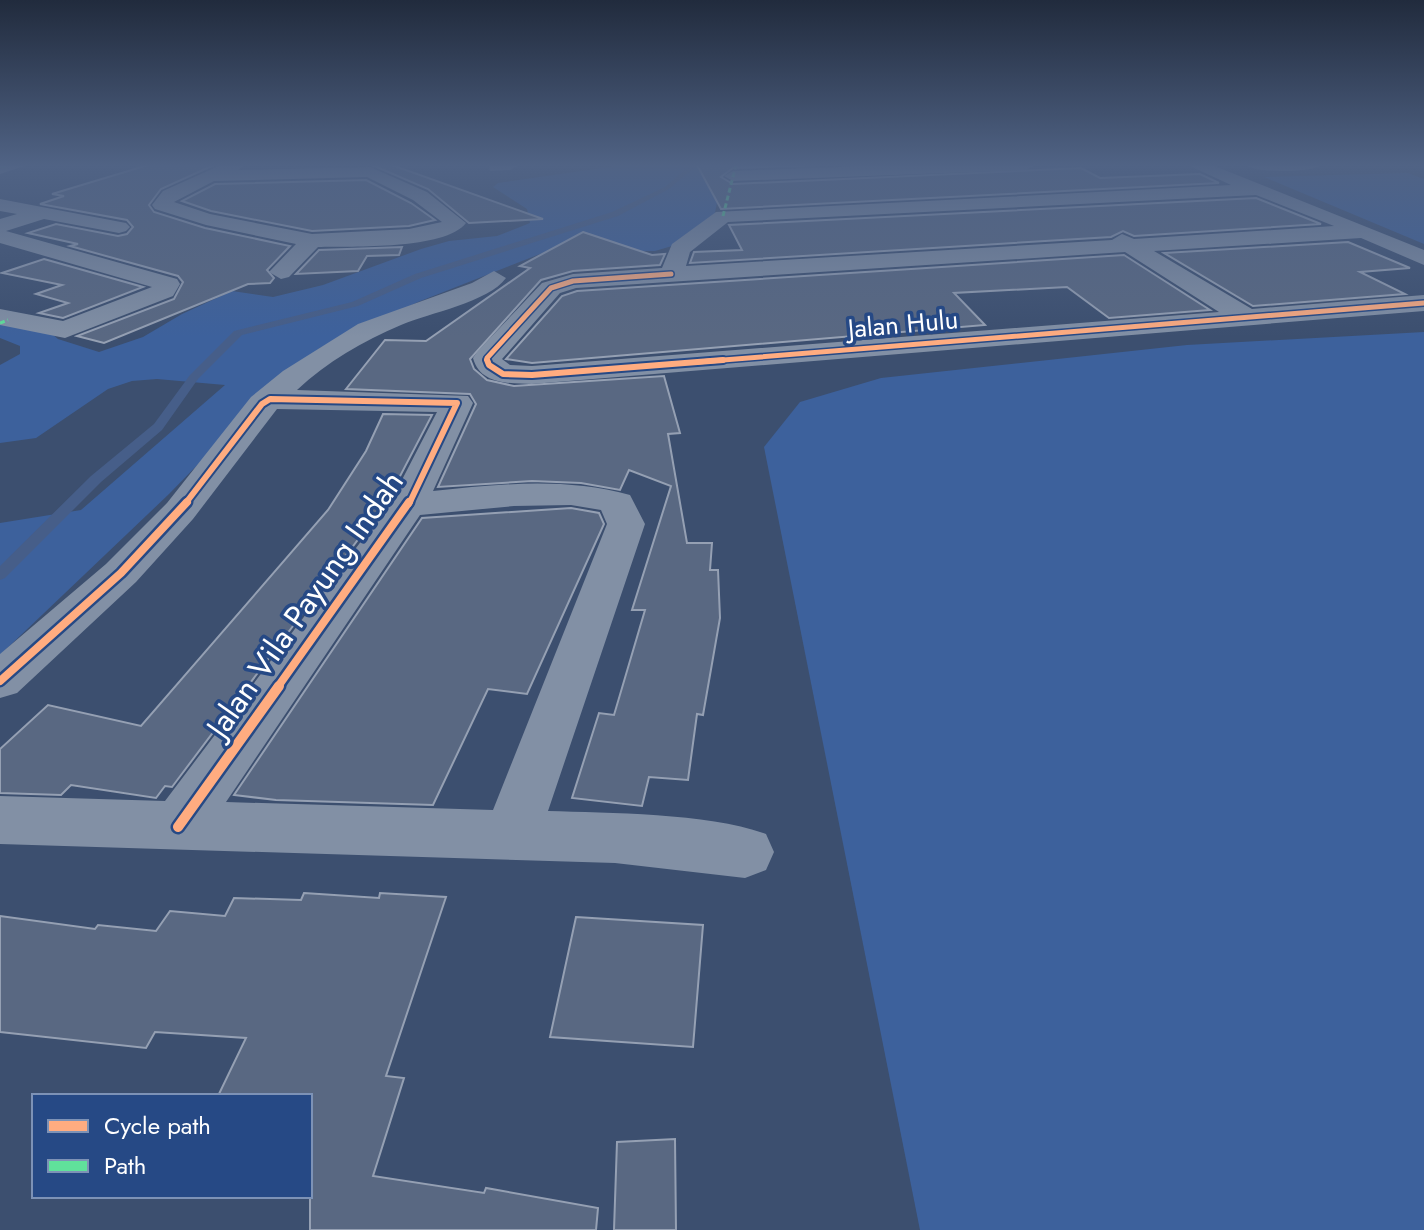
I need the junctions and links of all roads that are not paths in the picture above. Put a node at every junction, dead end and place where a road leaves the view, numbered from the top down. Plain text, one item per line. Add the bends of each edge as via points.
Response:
1 (94, 222) edge
2 (222, 222) edge
3 (455, 222) edge
4 (715, 222) edge
5 (1092, 222) edge
6 (1342, 222) edge
7 (119, 227) dead end
8 (1364, 231) junction
9 (0, 236) edge
10 (312, 241) junction
11 (1127, 245) junction
12 (1424, 258) edge
13 (281, 272) dead end
14 (671, 274) junction
15 (494, 278) dead end
16 (1424, 303) edge
17 (1243, 315) junction
18 (3, 320) edge
19 (654, 379) dead end
20 (270, 399) junction
21 (457, 403) junction
22 (408, 505) junction
23 (0, 681) edge
24 (0, 820) edge
25 (178, 827) junction
26 (511, 835) junction
27 (745, 852) dead end

1 - 7 street
2 - 10 street
3 - 10 street via 413,235
4 - 14 street via 680,249
5 - 11 street
6 - 8 street
8 - 11 street
8 - 12 street
9 - 18 street via 168,284 164,291 65,330
10 - 13 street
11 - 14 street
11 - 17 street
14 - 17 street, Jalan Hulu via 573,281 551,288 487,358 489,365 503,374 532,375
15 - 20 street via 481,288 362,331 300,368
16 - 17 street, Jalan Hulu
19 - 21 street
20 - 21 street
20 - 23 street via 256,410 180,511 121,573
21 - 22 street, Jalan Vila Payung Indah
22 - 25 street, Jalan Vila Payung Indah
22 - 26 street, Jalan Vila Payung Indah via 597,495 617,503 626,524
24 - 25 street
25 - 26 street
26 - 27 street via 615,838

